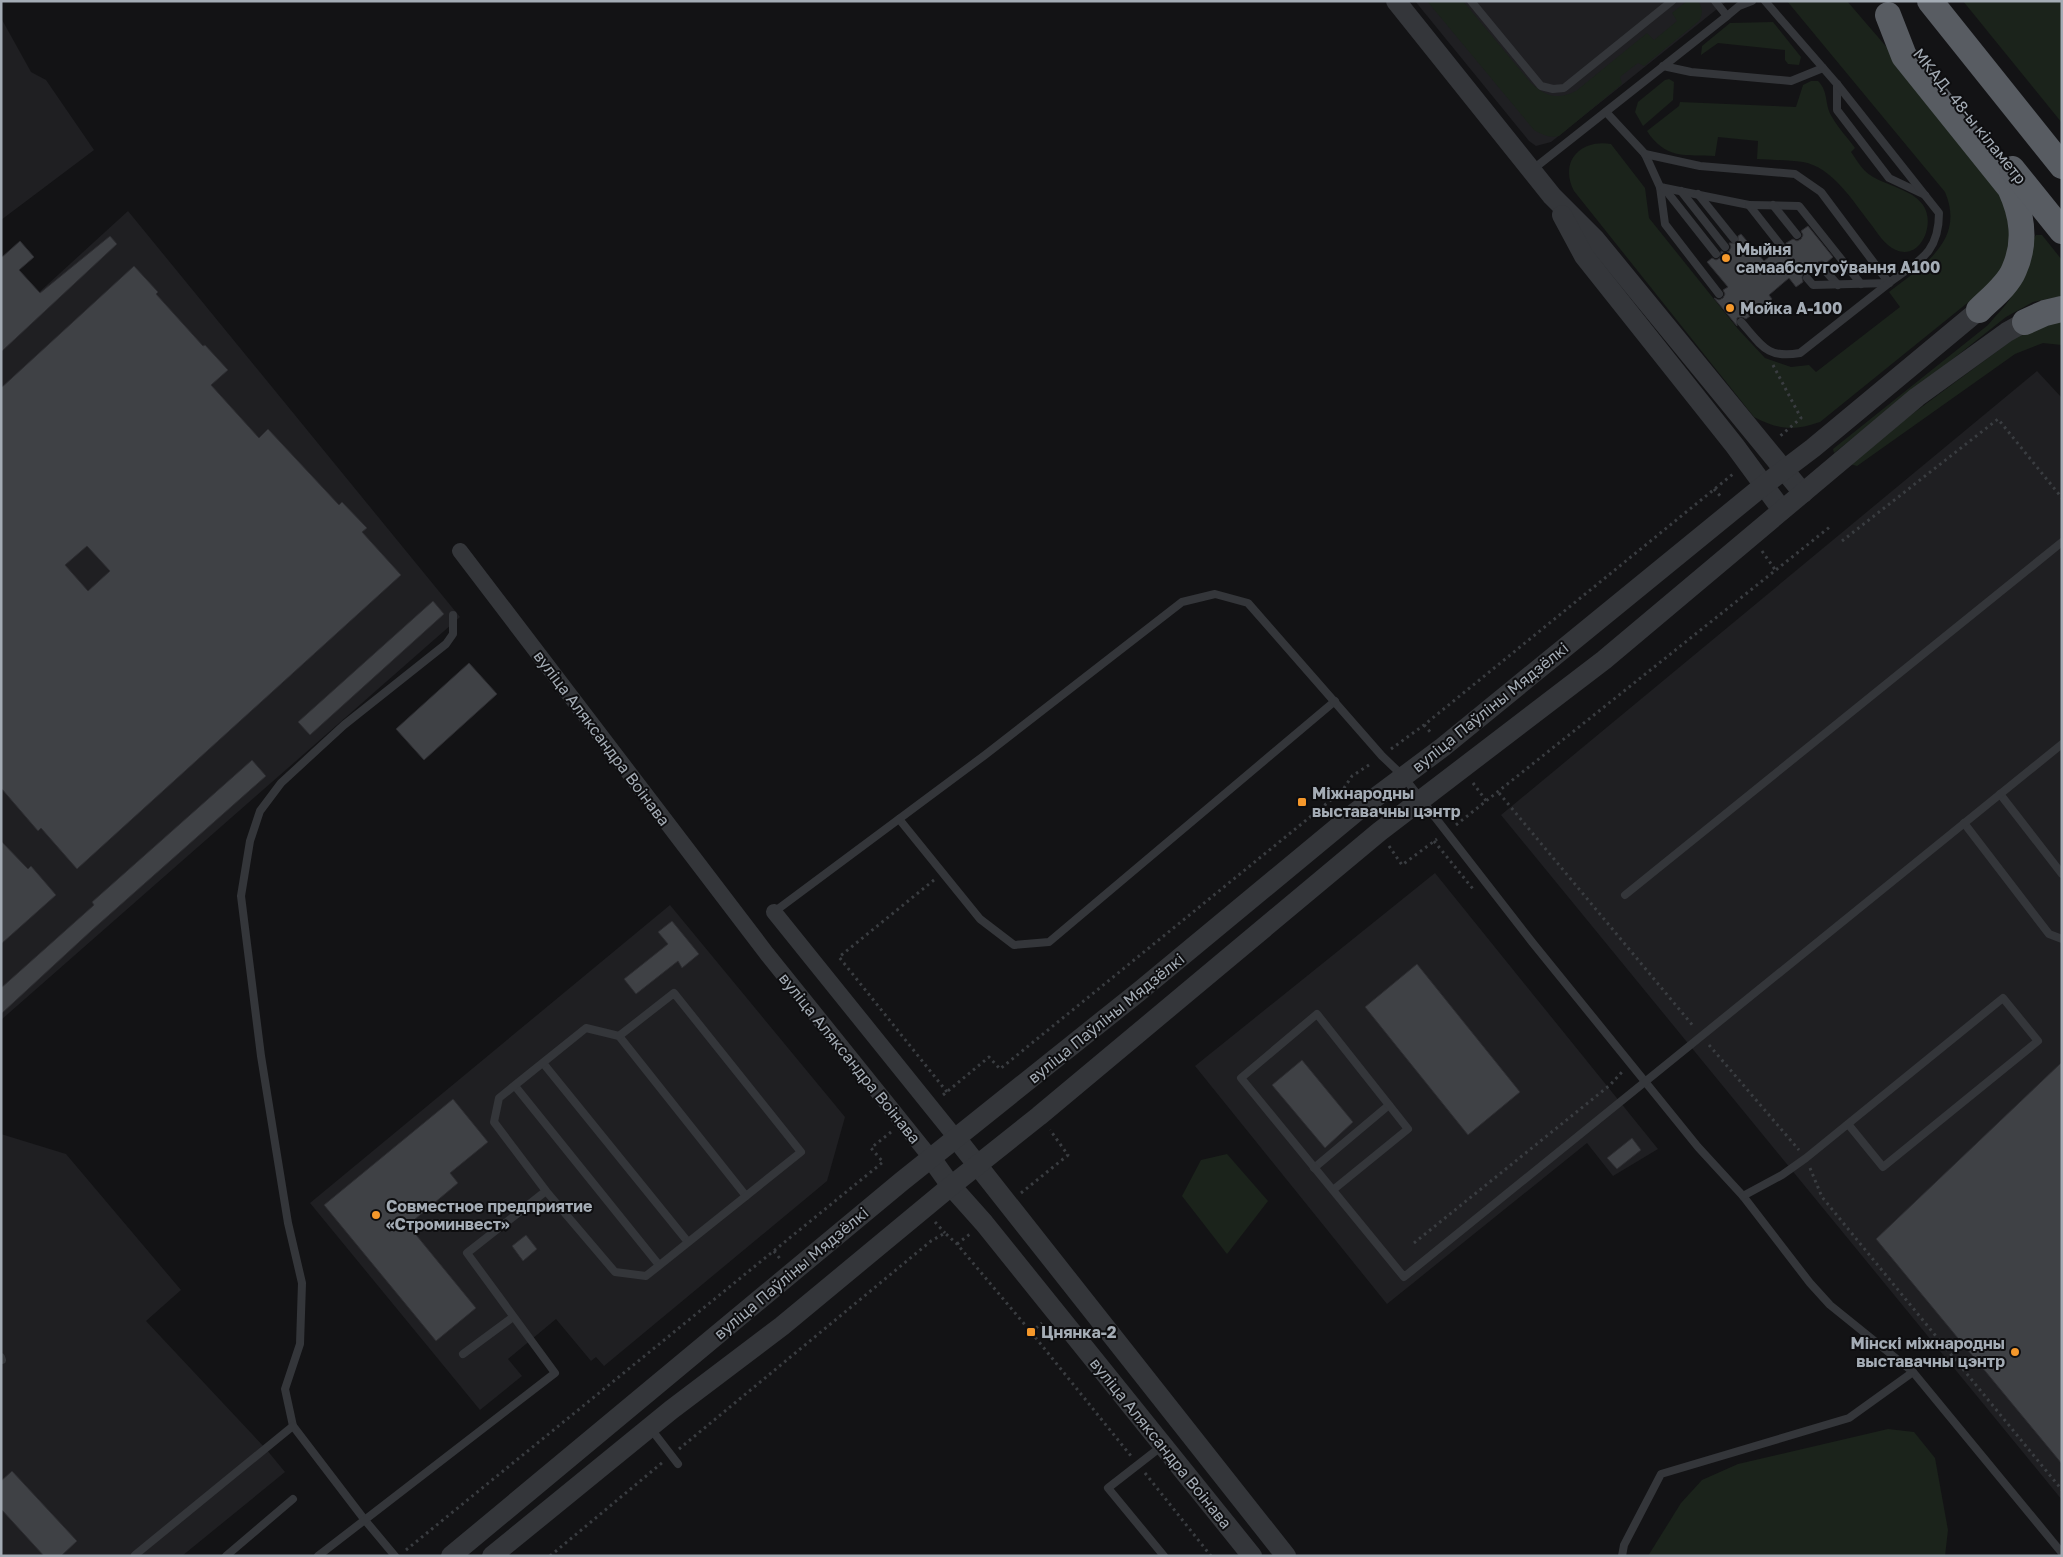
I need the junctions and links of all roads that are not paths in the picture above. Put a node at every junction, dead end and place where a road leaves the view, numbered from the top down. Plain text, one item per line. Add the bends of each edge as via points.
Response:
1 (1396, 1) edge
2 (1471, 1) edge
3 (1672, 1) edge
4 (1715, 1) edge
5 (1752, 1) edge
6 (1765, 1) edge
7 (1930, 1) edge
8 (1883, 8) edge
9 (1727, 16) junction
10 (1663, 66) junction
11 (1823, 68) junction
12 (1837, 84) junction
13 (1606, 112) junction
14 (1645, 154) junction
15 (2062, 166) edge
16 (1532, 170) junction
17 (1662, 187) junction
18 (1681, 191) junction
19 (1698, 194) junction
20 (1552, 196) junction
21 (1927, 196) junction
22 (1748, 205) junction
23 (1773, 205) junction
24 (2062, 231) edge
25 (1797, 235) dead end
26 (1734, 239) dead end
27 (1725, 247) dead end
28 (1782, 247) dead end
29 (1716, 254) dead end
30 (1822, 266) dead end
31 (1807, 278) dead end
32 (1889, 283) junction
33 (1838, 284) junction
34 (1861, 284) junction
35 (1719, 294) dead end
36 (2062, 308) edge
37 (1979, 310) joint
38 (1741, 322) dead end
39 (2025, 322) joint
40 (1785, 470) junction
41 (1764, 485) junction
42 (1803, 493) junction
43 (1782, 510) junction
44 (2062, 542) edge
45 (460, 551) dead end
46 (452, 615) dead end
47 (1335, 701) junction
48 (2062, 744) edge
49 (1404, 776) junction
50 (2000, 794) junction
51 (1421, 799) junction
52 (899, 819) junction
53 (1964, 823) junction
54 (2062, 874) edge
55 (1625, 895) dead end
56 (774, 912) joint
57 (2062, 939) edge
58 (619, 1036) junction
59 (543, 1063) junction
60 (1646, 1081) junction
61 (515, 1086) junction
62 (1389, 1105) junction
63 (1848, 1124) junction
64 (956, 1138) junction
65 (931, 1158) junction
66 (978, 1164) junction
67 (1314, 1168) junction
68 (951, 1186) junction
69 (1333, 1190) junction
70 (546, 1191) junction
71 (746, 1196) junction
72 (1743, 1196) junction
73 (688, 1242) junction
74 (659, 1265) junction
75 (513, 1317) junction
76 (463, 1354) dead end
77 (1914, 1372) junction
78 (293, 1426) junction
79 (650, 1427) junction
80 (1162, 1446) junction
81 (678, 1464) dead end
82 (293, 1499) dead end
83 (364, 1519) junction
84 (2062, 1553) edge
85 (135, 1555) edge
86 (226, 1556) edge
87 (318, 1556) edge
88 (395, 1556) edge
89 (451, 1556) edge
90 (492, 1556) edge
91 (1164, 1556) edge
92 (1252, 1556) edge
93 (1286, 1556) edge
94 (1622, 1556) edge

1 - 16 street
2 - 3 lane via 1541,86 1553,89 1564,88
4 - 9 lane
5 - 9 lane
6 - 11 lane
7 - 15 highway
8 - 24 highway, МКАД, 48-ы кіламетр
8 - 37 highway via 1904,56 2010,188 2019,207 2022,226 2014,270
9 - 10 lane
10 - 11 lane via 1691,72 1791,81
10 - 13 lane
11 - 12 lane
12 - 21 lane
12 - 21 lane via 1837,110 1889,178
13 - 14 lane
13 - 16 lane
14 - 17 lane
14 - 32 lane via 1700,166 1795,174 1821,192
16 - 20 street
17 - 18 lane
17 - 29 lane
17 - 35 lane via 1665,224
18 - 19 lane
18 - 27 lane
19 - 22 lane
19 - 26 lane
20 - 40 street via 1596,239
20 - 41 street via 1584,256
21 - 32 lane via 1939,213 1939,230 1931,250
22 - 23 lane
22 - 28 lane
23 - 25 lane
23 - 34 lane via 1799,206
30 - 33 lane
31 - 33 lane via 1813,285
32 - 34 lane
32 - 38 lane via 1800,353 1785,356 1765,350
33 - 34 lane
36 - 39 highway
37 - 40 street, вуліца Паўліны Мядзёлкі
39 - 42 street, вуліца Паўліны Мядзёлкі via 1917,396
40 - 41 street, вуліца Паўліны Мядзёлкі
40 - 42 street
41 - 43 street
41 - 49 street, вуліца Паўліны Мядзёлкі
42 - 43 street, вуліца Паўліны Мядзёлкі
43 - 51 street, вуліца Паўліны Мядзёлкі via 1604,660
44 - 55 lane
45 - 65 street, вуліца Аляксандра Воінава via 767,954
46 - 78 lane via 453,634 446,644 344,725 281,783 260,811 250,840 241,896 261,1056 288,1223 302,1283 300,1344 285,1389
47 - 49 lane via 1382,756
47 - 52 lane via 1248,603 1215,594 1182,602
47 - 52 lane via 1049,942 1014,945 980,919
48 - 50 lane
49 - 51 lane
49 - 64 street, вуліца Паўліны Мядзёлкі
50 - 53 lane
50 - 54 lane
51 - 60 lane
51 - 66 street, вуліца Паўліны Мядзёлкі
52 - 56 lane
53 - 57 lane via 2049,934
53 - 60 lane
56 - 64 street, вуліца Аляксандра Воінава
58 - 59 lane via 586,1028
58 - 71 lane
58 - 71 lane via 674,993 801,1152
59 - 61 lane
59 - 73 lane
60 - 69 lane via 1404,1277
60 - 72 lane via 1698,1147
61 - 70 lane via 499,1098 494,1122
61 - 74 lane
62 - 67 lane
62 - 67 lane via 1317,1014 1241,1078
62 - 69 lane via 1408,1130
63 - 63 lane via 2002,998 2038,1041 1883,1167
63 - 72 lane via 1782,1175
64 - 65 street, вуліца Паўліны Мядзёлкі
64 - 66 street, вуліца Аляксандра Воінава
65 - 68 street, вуліца Аляксандра Воінава
65 - 89 street, вуліца Паўліны Мядзёлкі
66 - 68 street, вуліца Паўліны Мядзёлкі
66 - 93 street, вуліца Аляксандра Воінава
67 - 69 lane
68 - 79 street, вуліца Паўліны Мядзёлкі via 782,1326
68 - 80 street, вуліца Аляксандра Воінава
70 - 74 lane via 615,1272 646,1276
70 - 75 lane via 467,1253
71 - 73 lane
72 - 77 lane via 1830,1305
73 - 74 lane
75 - 76 lane
75 - 83 lane via 555,1373
77 - 84 lane
77 - 94 lane via 1849,1418 1661,1474 1624,1545
78 - 83 lane
78 - 85 lane
79 - 81 lane
79 - 90 street, вуліца Паўліны Мядзёлкі
80 - 91 lane via 1108,1488
80 - 92 street, вуліца Аляксандра Воінава
82 - 86 lane
83 - 87 lane
83 - 88 lane

